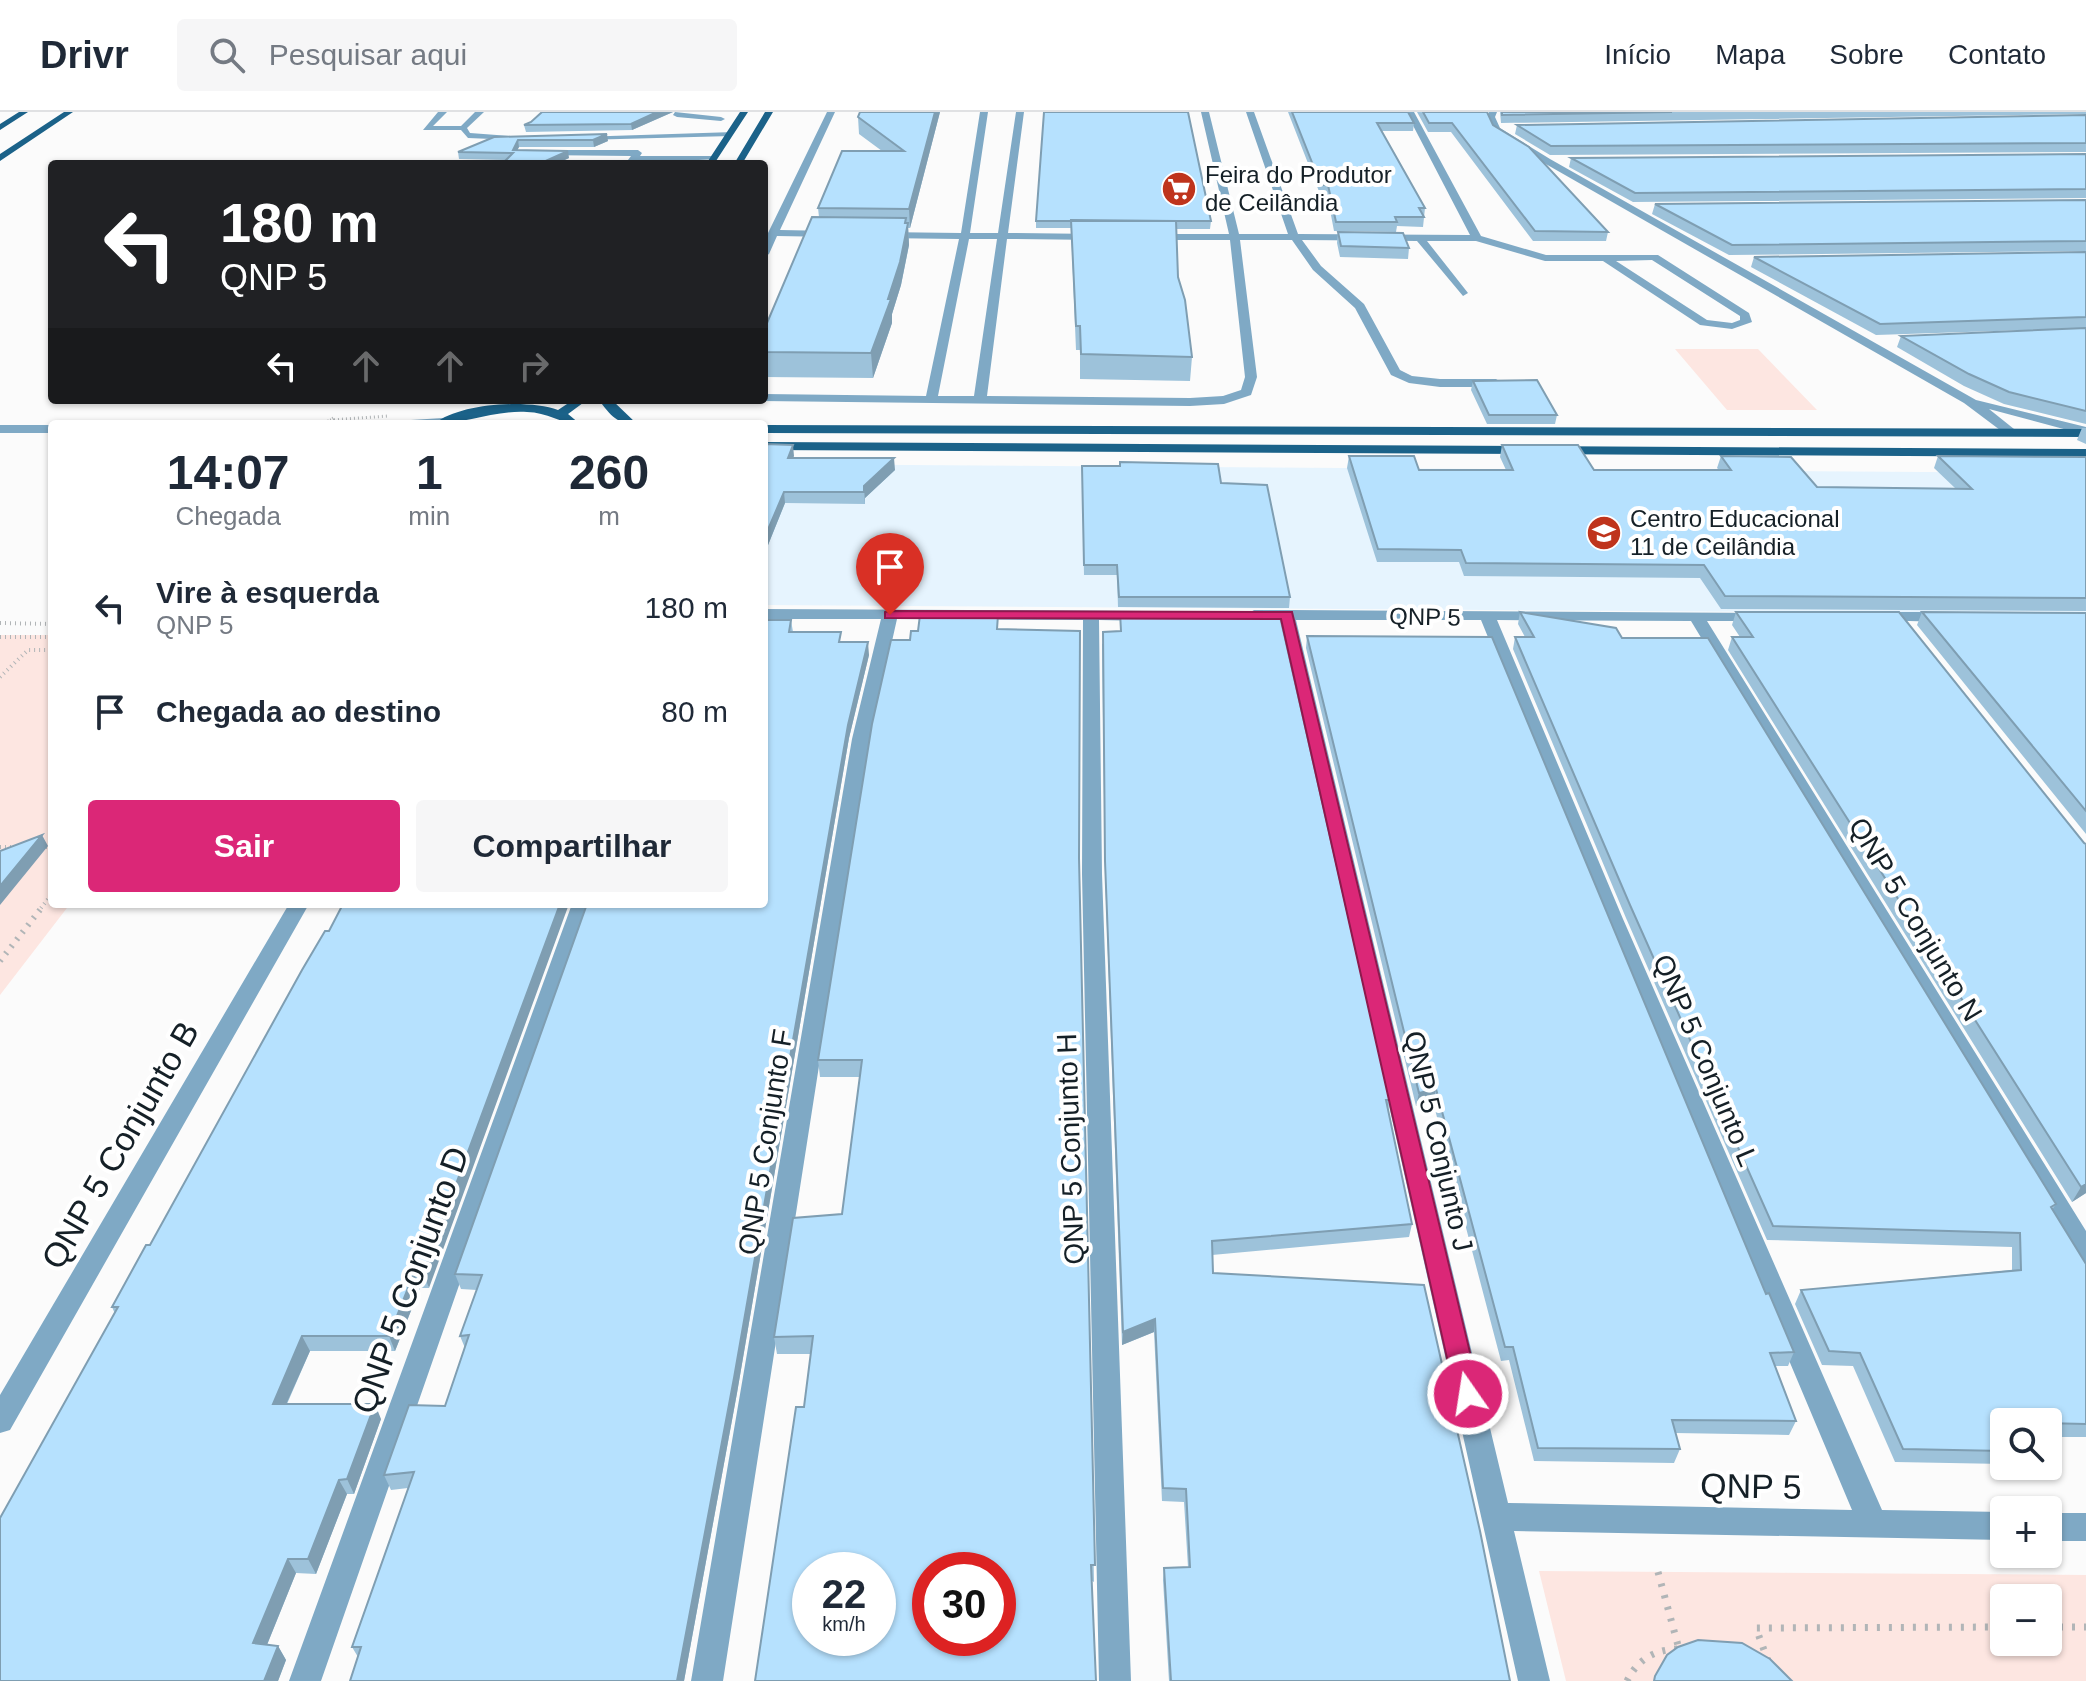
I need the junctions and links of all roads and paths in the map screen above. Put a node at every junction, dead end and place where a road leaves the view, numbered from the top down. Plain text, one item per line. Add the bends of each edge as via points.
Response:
1 (24, 112) edge
2 (69, 112) edge
3 (443, 112) edge
4 (480, 112) edge
5 (679, 112) edge
6 (744, 112) edge
7 (769, 112) edge
8 (831, 112) edge
9 (984, 112) edge
10 (1020, 112) edge
11 (1205, 112) edge
12 (1250, 112) edge
13 (1410, 112) edge
14 (1493, 112) edge
15 (722, 115) edge
16 (0, 128) edge
17 (463, 128) junction
18 (1511, 128) edge
19 (1496, 129) junction
20 (711, 134) junction
21 (731, 134) junction
22 (575, 137) edge
23 (524, 147) edge
24 (534, 153) edge
25 (0, 158) edge
26 (633, 160) edge
27 (713, 160) edge
28 (740, 160) edge
29 (1547, 161) junction
30 (1578, 161) edge
31 (1629, 208) junction
32 (1661, 208) edge
33 (773, 233) junction
34 (847, 234) edge
35 (862, 234) edge
36 (1293, 235) junction
37 (965, 236) junction
38 (1004, 237) junction
39 (1112, 237) edge
40 (1143, 237) edge
41 (1235, 237) junction
42 (1419, 237) junction
43 (1477, 238) junction
44 (768, 245) edge
45 (1605, 258) junction
46 (1750, 260) edge
47 (1719, 261) junction
48 (1463, 293) dead end
49 (1896, 341) dead end
50 (1866, 342) junction
51 (1496, 383) edge
52 (768, 398) edge
53 (980, 400) junction
54 (1968, 400) junction
55 (931, 401) junction
56 (488, 404) edge
57 (575, 404) edge
58 (608, 404) edge
59 (468, 414) junction
60 (560, 414) junction
61 (451, 420) edge
62 (568, 420) edge
63 (624, 420) edge
64 (0, 429) edge
65 (48, 429) edge
66 (768, 429) edge
67 (2086, 432) edge
68 (2013, 433) junction
69 (768, 446) edge
70 (2086, 453) edge
71 (768, 614) edge
72 (890, 615) junction
73 (1242, 615) edge
74 (1287, 615) junction
75 (1091, 616) junction
76 (1166, 616) edge
77 (1696, 616) junction
78 (1774, 616) edge
79 (1488, 617) junction
80 (1867, 617) edge
81 (1899, 617) junction
82 (1961, 617) edge
83 (0, 623) edge
84 (48, 624) edge
85 (0, 637) edge
86 (48, 637) edge
87 (1918, 641) edge
88 (48, 650) edge
89 (0, 677) edge
90 (0, 847) edge
91 (26, 847) edge
92 (39, 847) edge
93 (48, 847) edge
94 (48, 899) edge
95 (297, 908) edge
96 (581, 908) edge
97 (0, 961) edge
98 (2086, 1253) edge
99 (0, 1421) edge
100 (1497, 1517) junction
101 (1873, 1524) junction
102 (1990, 1526) edge
103 (2062, 1527) edge
104 (2086, 1527) edge
105 (1658, 1572) dead end
106 (1990, 1627) edge
107 (2062, 1627) edge
108 (2086, 1627) edge
109 (1679, 1649) junction
110 (1690, 1650) edge
111 (1770, 1668) edge
112 (305, 1681) edge
113 (707, 1681) edge
114 (1115, 1681) edge
115 (1534, 1681) edge
116 (1627, 1681) edge

1 - 16 main road
2 - 25 main road
3 - 17 street via 426,128
4 - 17 street
5 - 15 street
6 - 21 main road
7 - 28 main road
8 - 33 street
9 - 37 street
10 - 38 street
11 - 41 street
12 - 36 street
13 - 43 street
14 - 19 street
15 - 20 street
17 - 23 street via 468,135 533,137
18 - 19 street
19 - 29 street
20 - 21 street
20 - 22 street
21 - 27 main road
24 - 26 street via 638,153
29 - 30 street
29 - 31 street
31 - 32 street
31 - 47 street
33 - 34 street
33 - 44 street
35 - 37 street
36 - 41 street
36 - 42 street
36 - 51 street via 1317,268 1360,306 1395,372 1440,383
37 - 38 street
37 - 55 street
38 - 39 street
38 - 53 street
40 - 41 street
41 - 53 street via 1251,377 1247,392 1190,402
42 - 43 street
42 - 48 street
43 - 45 street via 1545,258
45 - 45 street via 1704,323 1746,322 1745,315 1654,257
46 - 47 street
47 - 50 street
49 - 50 street
50 - 54 street
52 - 55 street
53 - 55 street
54 - 67 street
54 - 68 street
56 - 59 main road
57 - 60 main road
58 - 63 main road
59 - 60 main road via 518,408
59 - 61 main road
60 - 62 main road
64 - 65 street
66 - 68 main road
67 - 68 main road
69 - 70 main road
71 - 72 street
72 - 75 street
72 - 113 street, QNP 5 Conjunto F via 861,739
73 - 74 street, QNP 5
74 - 79 street, QNP 5
74 - 100 street, QNP 5 Conjunto J
75 - 76 street
75 - 114 street, QNP 5 Conjunto H via 1092,874
77 - 78 street, QNP 5
77 - 79 street, QNP 5
77 - 98 street, QNP 5 Conjunto N
79 - 101 street, QNP 5 Conjunto L
80 - 81 street
81 - 82 street
81 - 87 street
83 - 84 path
85 - 86 path
88 - 89 path via 28,650
90 - 91 path
92 - 93 path
94 - 97 path
95 - 99 street, QNP 5 Conjunto B
96 - 112 street, QNP 5 Conjunto D
100 - 101 street, QNP 5
100 - 115 street, QNP 5 Conjunto J
101 - 102 street, QNP 5
103 - 104 street
105 - 109 path
106 - 111 path via 1756,1628
107 - 108 path
109 - 110 path
109 - 116 path via 1648,1655

